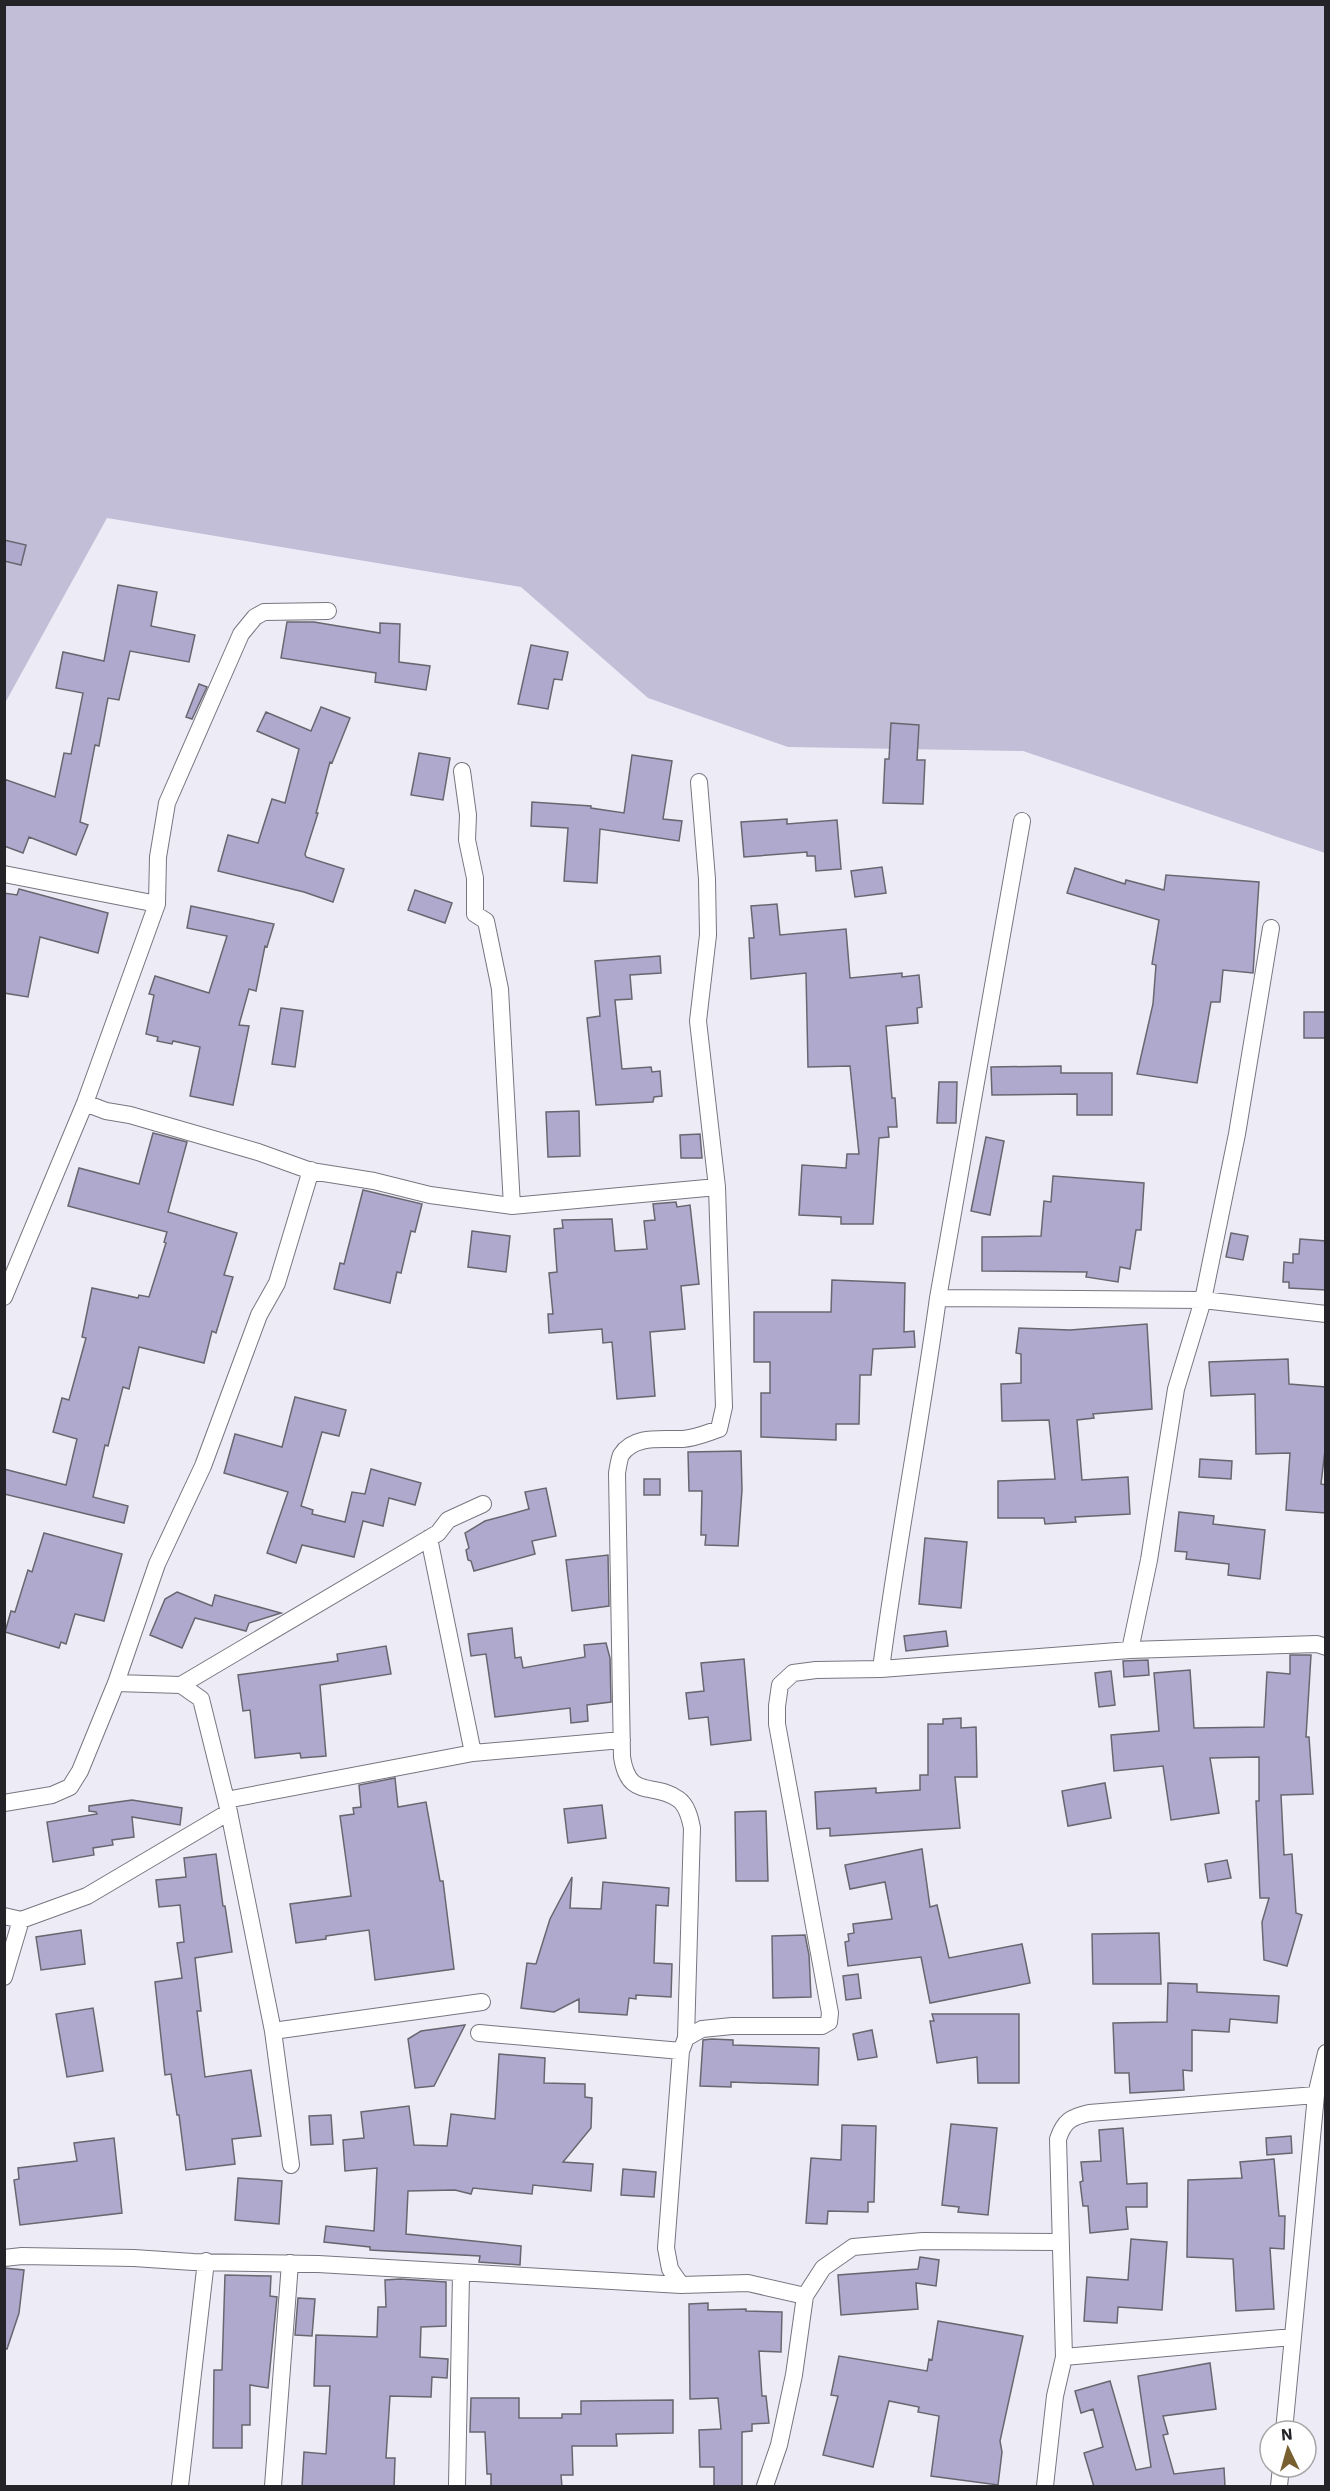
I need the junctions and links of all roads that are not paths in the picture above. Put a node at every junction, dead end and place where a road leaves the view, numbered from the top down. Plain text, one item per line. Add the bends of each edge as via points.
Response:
1 (328, 611) dead end
2 (462, 771) dead end
3 (699, 782) dead end
4 (1022, 821) dead end
5 (4, 874) edge
6 (157, 904) junction
7 (1271, 928) dead end
8 (85, 1103) junction
9 (311, 1170) junction
10 (717, 1187) junction
11 (512, 1206) junction
12 (4, 1297) edge
13 (938, 1298) junction
14 (1203, 1300) junction
15 (1326, 1314) edge
16 (483, 1504) dead end
17 (429, 1538) junction
18 (1326, 1647) edge
19 (1130, 1650) junction
20 (881, 1669) junction
21 (116, 1683) junction
22 (181, 1685) junction
23 (622, 1740) junction
24 (473, 1753) junction
25 (4, 1803) edge
26 (228, 1806) junction
27 (4, 1916) edge
28 (21, 1920) junction
29 (4, 1977) edge
30 (482, 2002) dead end
31 (273, 2031) junction
32 (479, 2033) dead end
33 (683, 2044) junction
34 (1326, 2053) edge
35 (1316, 2095) junction
36 (291, 2165) dead end
37 (1059, 2242) junction
38 (4, 2258) edge
39 (206, 2261) junction
40 (290, 2263) junction
41 (461, 2274) junction
42 (681, 2285) junction
43 (805, 2296) junction
44 (1292, 2337) junction
45 (1064, 2356) junction
46 (1285, 2419) edge
47 (180, 2487) edge
48 (273, 2487) edge
49 (457, 2487) edge
50 (765, 2487) edge
51 (1045, 2487) edge

1 - 6 street via 264,612 242,634 166,803 158,857
2 - 11 street via 467,840 475,878 475,914 486,921 500,989
3 - 10 street via 708,935 698,1021
4 - 13 street
5 - 6 street
6 - 8 street
7 - 14 street via 1237,1134
8 - 9 street
8 - 12 street
9 - 11 street via 430,1195
9 - 21 street via 277,1282 262,1308 196,1484 157,1564
10 - 11 street
10 - 23 street via 724,1407 719,1429 683,1439 653,1438 634,1445 621,1454 617,1473
13 - 14 street
13 - 20 street
14 - 15 street
14 - 19 street via 1176,1389 1149,1560
16 - 17 street via 448,1520
17 - 22 street
17 - 24 street
18 - 19 street via 1317,1644
19 - 20 street
20 - 33 street via 794,1673 780,1685 777,1724 829,2022 822,2026 702,2029
21 - 22 street
21 - 25 street via 80,1772 70,1787 52,1795
22 - 26 street via 201,1700
23 - 24 street
23 - 33 street via 624,1771 630,1781 645,1790 679,1799 692,1828
24 - 26 street
26 - 28 street via 87,1896
26 - 31 street
27 - 28 street
28 - 29 street
30 - 31 street
31 - 36 street
32 - 33 street
33 - 42 street via 666,2248 670,2269
34 - 35 street
35 - 37 street via 1071,2117 1062,2126 1058,2139
35 - 44 street
37 - 43 street via 923,2241 853,2247 823,2268
37 - 45 street
38 - 39 street
39 - 40 street
39 - 47 street
40 - 41 street
40 - 48 street
41 - 42 street
41 - 49 street
42 - 43 street via 748,2283
43 - 50 street via 794,2375 779,2445
44 - 45 street
44 - 46 street
45 - 51 street via 1055,2396

